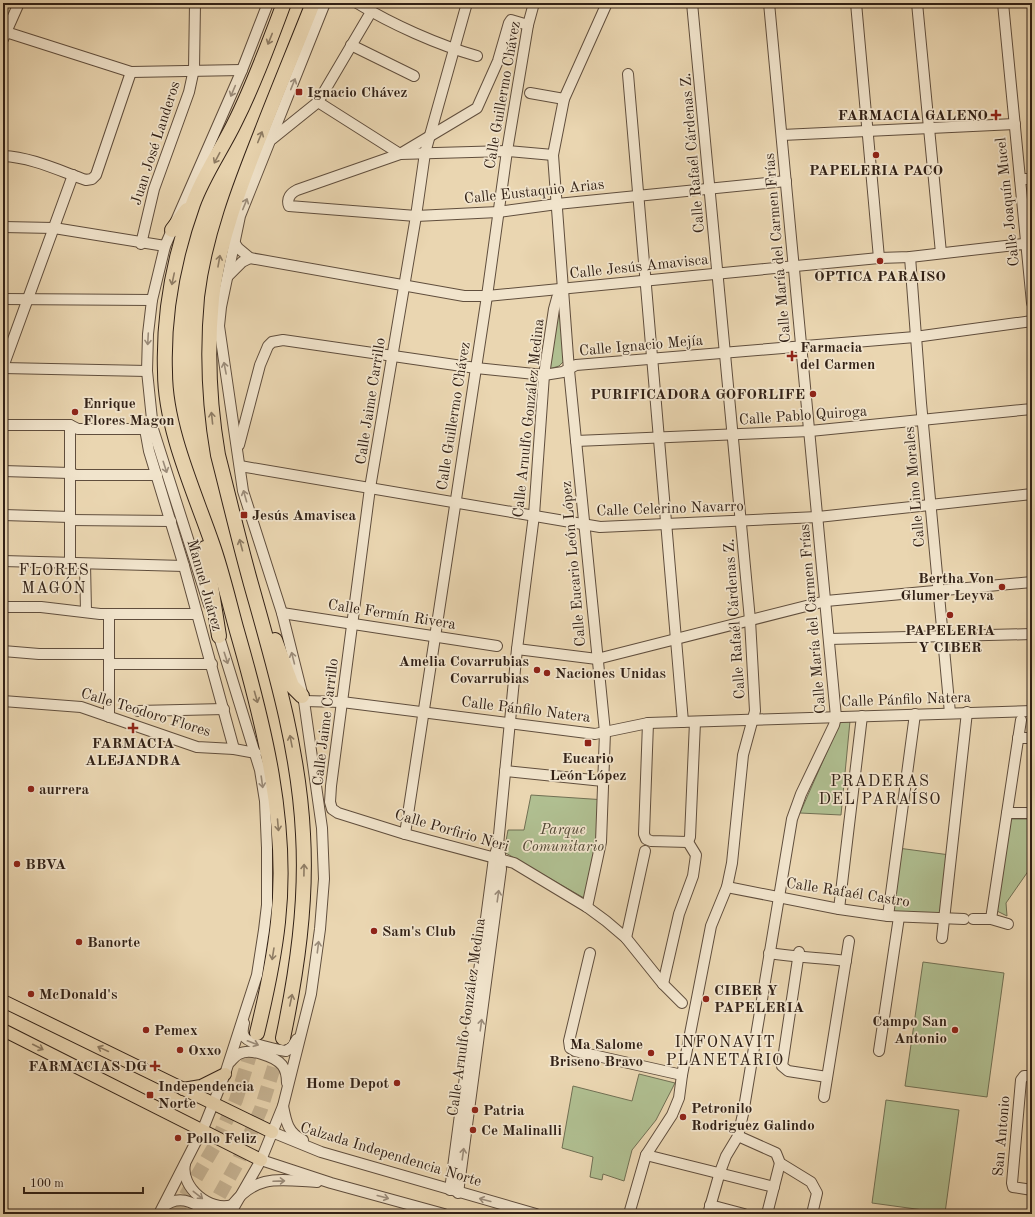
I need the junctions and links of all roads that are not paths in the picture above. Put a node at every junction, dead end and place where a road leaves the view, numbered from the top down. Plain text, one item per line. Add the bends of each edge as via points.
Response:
1 (19, 3) edge
2 (195, 3) edge
3 (268, 3) edge
4 (284, 3) edge
5 (313, 3) edge
6 (325, 3) edge
7 (357, 3) edge
8 (467, 3) edge
9 (534, 3) edge
10 (607, 3) edge
11 (692, 3) edge
12 (769, 3) edge
13 (856, 3) edge
14 (917, 3) edge
15 (1003, 3) edge
16 (371, 12) junction
17 (528, 25) junction
18 (5, 35) edge
19 (351, 45) junction
20 (454, 49) junction
21 (477, 56) dead end
22 (194, 69) junction
23 (242, 70) junction
24 (131, 72) junction
25 (628, 74) dead end
26 (414, 76) dead end
27 (530, 93) dead end
28 (564, 100) junction
29 (318, 102) junction
30 (1015, 124) junction
31 (929, 128) junction
32 (868, 131) junction
33 (782, 135) junction
34 (428, 138) junction
35 (270, 140) junction
36 (507, 151) junction
37 (424, 153) junction
38 (400, 154) junction
39 (553, 155) junction
40 (3, 156) edge
41 (199, 170) junction
42 (73, 175) junction
43 (1020, 179) junction
44 (1032, 179) edge
45 (786, 181) junction
46 (710, 188) junction
47 (638, 196) junction
48 (196, 197) junction
49 (557, 204) junction
50 (498, 212) junction
51 (416, 216) junction
52 (3, 228) edge
53 (54, 228) junction
54 (172, 230) junction
55 (234, 242) junction
56 (1029, 243) edge
57 (141, 244) junction
58 (165, 246) junction
59 (940, 253) junction
60 (910, 257) junction
61 (250, 258) junction
62 (878, 258) junction
63 (794, 266) junction
64 (718, 274) junction
65 (228, 276) junction
66 (646, 281) junction
67 (404, 285) junction
68 (562, 289) junction
69 (487, 296) junction
70 (3, 298) edge
71 (28, 299) junction
72 (152, 300) junction
73 (1032, 303) edge
74 (1032, 321) edge
75 (915, 336) junction
76 (802, 346) junction
77 (725, 352) junction
78 (392, 356) junction
79 (652, 358) junction
80 (3, 367) edge
81 (476, 368) junction
82 (569, 370) junction
83 (147, 371) junction
84 (544, 375) junction
85 (1032, 409) edge
86 (922, 420) junction
87 (3, 425) edge
88 (70, 425) junction
89 (149, 429) junction
90 (810, 431) junction
91 (733, 435) junction
92 (659, 438) junction
93 (576, 441) junction
94 (238, 448) junction
95 (240, 466) junction
96 (3, 471) edge
97 (70, 473) junction
98 (157, 475) junction
99 (370, 488) junction
100 (1032, 494) edge
101 (456, 501) junction
102 (930, 505) junction
103 (3, 515) edge
104 (534, 515) junction
105 (200, 516) junction
106 (818, 517) junction
107 (70, 518) junction
108 (171, 520) junction
109 (741, 521) junction
110 (666, 524) junction
111 (584, 525) junction
112 (3, 561) edge
113 (70, 563) junction
114 (85, 564) junction
115 (184, 566) junction
116 (251, 582) junction
117 (1032, 582) edge
118 (938, 590) junction
119 (826, 601) junction
120 (3, 606) edge
121 (86, 611) junction
122 (282, 613) junction
123 (109, 614) junction
124 (198, 614) junction
125 (750, 620) junction
126 (353, 623) junction
127 (1032, 634) edge
128 (219, 636) junction
129 (436, 636) junction
130 (943, 636) junction
131 (676, 639) junction
132 (829, 639) junction
133 (497, 646) dead end
134 (517, 649) junction
135 (3, 651) edge
136 (109, 659) junction
137 (597, 659) junction
138 (212, 664) junction
139 (303, 699) junction
140 (3, 701) edge
141 (342, 702) junction
142 (224, 709) junction
143 (138, 711) dead end
144 (424, 711) junction
145 (1032, 711) edge
146 (967, 712) junction
147 (950, 713) junction
148 (915, 714) junction
149 (862, 716) junction
150 (109, 717) junction
151 (836, 717) junction
152 (752, 719) junction
153 (1021, 720) dead end
154 (509, 722) junction
155 (683, 722) junction
156 (696, 722) junction
157 (648, 724) junction
158 (605, 732) junction
159 (1018, 738) junction
160 (1032, 738) edge
161 (234, 749) junction
162 (256, 753) junction
163 (505, 771) junction
164 (603, 781) junction
165 (332, 809) joint
166 (1007, 813) junction
167 (1032, 813) edge
168 (405, 834) junction
169 (688, 842) junction
170 (645, 851) dead end
171 (498, 858) junction
172 (727, 886) junction
173 (778, 896) junction
174 (587, 907) junction
175 (839, 909) junction
176 (888, 916) junction
177 (899, 917) junction
178 (944, 918) junction
179 (991, 919) junction
180 (1008, 924) dead end
181 (626, 938) junction
182 (942, 938) dead end
183 (849, 941) dead end
184 (770, 950) junction
185 (590, 953) dead end
186 (801, 955) junction
187 (846, 962) junction
188 (663, 984) junction
189 (3, 1001) edge
190 (682, 1003) dead end
191 (245, 1010) junction
192 (302, 1029) junction
193 (3, 1030) edge
194 (257, 1033) tunnel mouth
195 (284, 1038) tunnel mouth
196 (879, 1051) dead end
197 (227, 1069) junction
198 (682, 1075) junction
199 (1032, 1076) edge
200 (827, 1077) junction
201 (183, 1089) junction
202 (287, 1089) junction
203 (824, 1097) dead end
204 (213, 1104) junction
205 (283, 1106) junction
206 (202, 1130) junction
207 (272, 1132) junction
208 (738, 1136) junction
209 (321, 1152) junction
210 (646, 1155) junction
211 (261, 1160) junction
212 (185, 1161) junction
213 (780, 1163) junction
214 (720, 1172) junction
215 (331, 1183) junction
216 (774, 1186) junction
217 (1032, 1190) edge
218 (454, 1191) junction
219 (242, 1192) junction
220 (709, 1209) edge
221 (160, 1211) edge
222 (213, 1214) edge
223 (230, 1214) edge
224 (444, 1214) edge
225 (536, 1214) edge
226 (629, 1214) edge
227 (744, 1214) edge
228 (767, 1214) edge
229 (812, 1214) edge

1 - 18 street
2 - 22 street, Juan José Landeros
3 - 23 street
4 -> 48 highway via 237,119
116 -> 5 highway via 218,455 212,420 212,297 231,213
35 -> 6 street
7 - 16 street
8 - 20 street, Calle Jaime Carrillo
9 - 17 street, Calle Guillermo Chávez
10 - 28 street, Calle Arnulfo González Medina
11 - 46 street, Calle Rafaél Cárdenas Z.
12 - 33 street, Calle María del Carmen Frías
13 - 32 street
14 - 31 street
15 - 30 street, Calle Joaquín Mucel
16 - 19 street
16 - 20 street
17 - 34 street via 511,20 498,61 477,108
17 - 36 street, Calle Guillermo Chávez
18 - 24 street
19 - 26 street
19 - 29 street
20 - 21 street
20 - 34 street, Calle Jaime Carrillo
22 - 23 street
22 - 24 street
22 - 57 street, Juan José Landeros via 182,115 154,189
23 -> 41 street
24 - 42 street via 96,175 86,180
25 - 47 street
27 - 28 street
28 - 39 street, Calle Arnulfo González Medina
29 - 35 street
29 - 38 street
30 - 31 street
30 - 43 street, Calle Joaquín Mucel
31 - 32 street
31 - 59 street
32 - 33 street
32 - 62 street
33 - 45 street, Calle María del Carmen Frías
34 - 37 street, Calle Jaime Carrillo
34 - 38 street
55 -> 35 street via 240,216
36 - 37 street
36 - 39 street
36 - 50 street, Calle Guillermo Chávez
37 - 38 street
37 - 51 street, Calle Jaime Carrillo
38 - 51 street, Calle Eustaquio Arias via 297,190 291,193 287,202 289,206 294,207
39 - 49 street, Calle Arnulfo González Medina
40 - 42 street via 38,163
41 - 48 highway
41 - 54 street
42 - 53 street
43 - 44 street
43 - 56 street, Calle Joaquín Mucel
45 - 46 street, Calle Eustaquio Arias
45 - 63 street, Calle María del Carmen Frías
46 - 47 street, Calle Eustaquio Arias
46 - 64 street, Calle Rafaél Cárdenas Z.
47 - 49 street, Calle Eustaquio Arias
47 - 66 street
48 - 54 highway
48 -> 105 highway via 178,255 168,300 164,375 171,419
49 - 50 street, Calle Eustaquio Arias
49 - 68 street, Calle Arnulfo González Medina
50 - 51 street, Calle Eustaquio Arias
50 - 69 street, Calle Guillermo Chávez
51 - 67 street, Calle Jaime Carrillo
52 - 53 street
53 - 57 street
53 - 71 street
54 - 58 street
55 - 61 street
55 - 65 street
56 - 59 street, Calle Jesús Amavisca
56 - 73 street, Calle Joaquín Mucel
57 - 58 street
58 - 72 street
59 - 60 street, Calle Jesús Amavisca
60 - 62 street, Calle Jesús Amavisca
60 - 75 street, Calle Lino Morales
61 - 65 street
61 - 67 street, Calle Jesús Amavisca
62 - 63 street, Calle Jesús Amavisca
63 - 64 street, Calle Jesús Amavisca
63 - 76 street, Calle María del Carmen Frías
64 - 66 street, Calle Jesús Amavisca
64 - 77 street, Calle Rafaél Cárdenas Z.
94 -> 65 street via 219,326
66 - 68 street, Calle Jesús Amavisca
66 - 79 street
67 - 69 street, Calle Jesús Amavisca via 464,296
67 - 78 street, Calle Jaime Carrillo
68 - 69 street, Calle Jesús Amavisca
68 - 82 street, Calle Eucario León López
68 - 84 street, Calle Arnulfo González Medina via 556,298
69 - 81 street, Calle Guillermo Chávez
70 - 71 street
71 - 72 street
71 - 80 street
72 -> 83 street
74 - 75 street, Calle Ignacio Mejía
75 - 76 street, Calle Ignacio Mejía
75 - 86 street, Calle Lino Morales
76 - 77 street, Calle Ignacio Mejía
76 - 90 street, Calle María del Carmen Frías
77 - 79 street, Calle Ignacio Mejía
77 - 91 street, Calle Rafaél Cárdenas Z.
78 - 81 street, Calle Ignacio Mejía
78 - 94 street, Calle Ignacio Mejía via 283,340 272,342 260,365
78 - 99 street, Calle Jaime Carrillo
79 - 82 street, Calle Ignacio Mejía via 576,365
79 - 92 street
80 - 83 street
81 - 84 street, Calle Ignacio Mejía
81 - 101 street, Calle Guillermo Chávez
82 - 84 street, Calle Ignacio Mejía
82 - 93 street, Calle Eucario León López
83 - 89 street
84 - 104 street, Calle Arnulfo González Medina
85 - 86 street, Calle Pablo Quiroga
86 - 90 street, Calle Pablo Quiroga
86 - 102 street, Calle Lino Morales
87 - 88 street
88 - 89 street via 78,429
88 - 97 street
89 - 98 street, Manuel Juárez
89 -> 128 street
90 - 91 street, Calle Pablo Quiroga
90 - 106 street, Calle María del Carmen Frías
91 - 92 street, Calle Pablo Quiroga
91 - 109 street, Calle Rafaél Cárdenas Z.
92 - 93 street, Calle Pablo Quiroga
92 - 110 street
93 - 111 street, Calle Eucario León López
94 - 95 street
95 - 99 street, Calle Celerino Navarro
122 -> 95 street via 243,491
96 - 97 street
97 - 98 street
97 - 107 street
98 - 108 street, Manuel Juárez
99 - 101 street, Calle Celerino Navarro
99 - 126 street, Calle Jaime Carrillo
100 - 102 street, Calle Celerino Navarro
101 - 104 street, Calle Celerino Navarro
101 - 129 street, Calle Guillermo Chávez
102 - 106 street, Calle Celerino Navarro
102 - 118 street, Calle Lino Morales
103 - 107 street
104 - 111 street, Calle Celerino Navarro
104 - 134 street, Calle Arnulfo González Medina
105 - 128 highway
105 -> 194 highway via 212,543 259,708 276,804 280,845 278,920
106 - 109 street, Calle Celerino Navarro
106 - 119 street, Calle María del Carmen Frías
107 - 108 street
107 - 113 street
108 - 115 street, Manuel Juárez
109 - 110 street, Calle Celerino Navarro
109 - 125 street, Calle Rafaél Cárdenas Z.
110 - 111 street, Calle Celerino Navarro via 600,527
110 - 131 street
111 - 137 street, Calle Eucario León López
112 - 113 street
113 - 114 street
114 - 115 street
114 - 121 street
115 - 124 street, Manuel Juárez
116 - 139 highway via 267,617 292,686
195 -> 116 highway via 294,989 303,904 303,833 291,740
117 - 118 street
118 - 119 street
118 - 130 street, Calle Lino Morales
119 - 125 street
119 - 132 street, Calle María del Carmen Frías
120 - 121 street
121 - 123 street
122 - 126 street, Calle Fermín Rivera
139 -> 122 street
123 - 124 street
123 - 136 street
124 - 138 street, Manuel Juárez
125 - 131 street
125 - 152 street, Calle Rafaél Cárdenas Z. via 756,704
126 - 129 street, Calle Fermín Rivera
126 - 141 street, Calle Jaime Carrillo
127 - 130 street
128 -> 162 street
129 - 133 street, Calle Fermín Rivera
129 - 144 street, Calle Guillermo Chávez
130 - 132 street
130 - 147 street, Calle Lino Morales
131 - 137 street
131 - 155 street
132 - 151 street, Calle María del Carmen Frías
134 - 137 street
134 - 154 street, Calle Arnulfo González Medina
135 - 136 street
136 - 138 street
136 - 150 street
137 - 158 street, Calle Eucario León López
138 - 142 street, Manuel Juárez
139 - 141 street, Calle Pánfilo Natera
192 -> 139 street via 314,978 324,879 322,828
140 - 150 street, Calle Teodoro Flores via 69,705
141 - 144 street, Calle Pánfilo Natera
141 - 165 street, Calle Jaime Carrillo via 330,786
142 - 143 street
142 - 161 street, Manuel Juárez
144 - 154 street, Calle Pánfilo Natera
144 - 168 street, Calle Guillermo Chávez
145 - 146 street, Calle Pánfilo Natera
146 - 147 street, Calle Pánfilo Natera
146 - 178 street
147 - 148 street, Calle Pánfilo Natera
148 - 149 street, Calle Pánfilo Natera
148 - 176 street
149 - 151 street, Calle Pánfilo Natera
149 - 175 street
150 - 161 street, Calle Teodoro Flores via 197,747
151 - 152 street, Calle Pánfilo Natera
151 - 173 street, Calle María del Carmen Frías via 792,819
152 - 156 street, Calle Pánfilo Natera
152 - 172 street, Calle Rafaél Cárdenas Z. via 743,755 732,863
153 - 159 street
154 - 158 street, Calle Pánfilo Natera via 595,734
154 - 163 street, Calle Arnulfo González Medina
155 - 156 street, Calle Pánfilo Natera
155 - 157 street, Calle Pánfilo Natera
156 - 169 street
157 - 158 street, Calle Pánfilo Natera
157 - 169 street via 644,834 646,839 651,841
158 - 164 street, Calle Eucario León López
159 - 160 street
159 - 166 street
161 - 162 street, Calle Teodoro Flores
162 -> 191 street via 264,801 267,905 261,956
163 - 164 street
163 - 171 street, Calle Arnulfo González Medina
164 - 174 street, Calle Eucario León López via 601,842
165 - 168 street, Calle Porfirio Neri
166 - 167 street
166 - 179 street
168 - 171 street, Calle Porfirio Neri
169 - 188 street via 696,855 693,876 679,914
170 - 181 street
171 - 174 street, Calle Porfirio Neri via 514,864
171 - 218 street, Calle Arnulfo González Medina
172 - 173 street, Calle Rafaél Castro
172 - 198 street, Calle Rafaél Cárdenas Z. via 711,926
173 - 175 street, Calle Rafaél Castro
173 - 184 street, Calle María del Carmen Frías
174 - 181 street, Calle Porfirio Neri
175 - 176 street, Calle Rafaél Castro
176 - 177 street, Calle Rafaél Castro
177 - 178 street, Calle Rafaél Castro
177 - 196 street
178 - 179 street, Calle Rafaél Castro
178 - 182 street
179 - 180 street, Calle Rafaél Castro
181 - 188 street, Calle Porfirio Neri
183 - 187 street
184 - 186 street
184 - 208 street, Calle María del Carmen Frías
185 - 198 street via 569,1041 570,1048
186 - 187 street
186 - 200 street via 782,1066 788,1071
187 - 200 street
188 - 190 street, Calle Porfirio Neri
201 -> 189 main road, Calzada Independencia Norte
191 -> 192 street via 243,1036 246,1040 268,1048 286,1051 292,1047
191 - 197 street
192 - 202 street
193 -> 206 main road
197 - 201 main road via 201,1086
197 - 202 street via 236,1056 244,1052 254,1052 274,1059 282,1065 287,1076
197 - 204 street
198 - 210 street, Calle Rafaél Cárdenas Z. via 679,1098 672,1115
199 - 217 street, San Antonio via 1024,1076 1021,1080 1012,1183 1017,1189
200 - 203 street
201 - 204 main road, Calzada Independencia Norte
202 - 205 street
204 - 206 street
204 - 207 main road, Calzada Independencia Norte
205 - 207 street
205 - 209 street via 290,1131
206 - 211 main road
206 - 212 street
207 - 209 street, Calzada Independencia Norte
207 - 211 street
208 - 213 street via 776,1153
208 - 214 street, Calle María del Carmen Frías
209 - 218 street, Calzada Independencia Norte
210 - 214 street
210 - 226 street, Calle Rafaél Cárdenas Z.
211 - 215 street
211 - 219 street
212 -> 219 street via 183,1170 186,1180 199,1196 225,1207 232,1206
212 - 221 street
213 - 216 street
213 - 229 street via 812,1182 817,1193
214 - 216 street
214 - 220 street, Calle María del Carmen Frías
219 -> 215 street via 268,1181
215 -> 224 street
216 - 228 street
225 -> 218 street, Calzada Independencia Norte
219 - 223 street
220 - 227 street
221 - 222 street via 173,1201 185,1199

